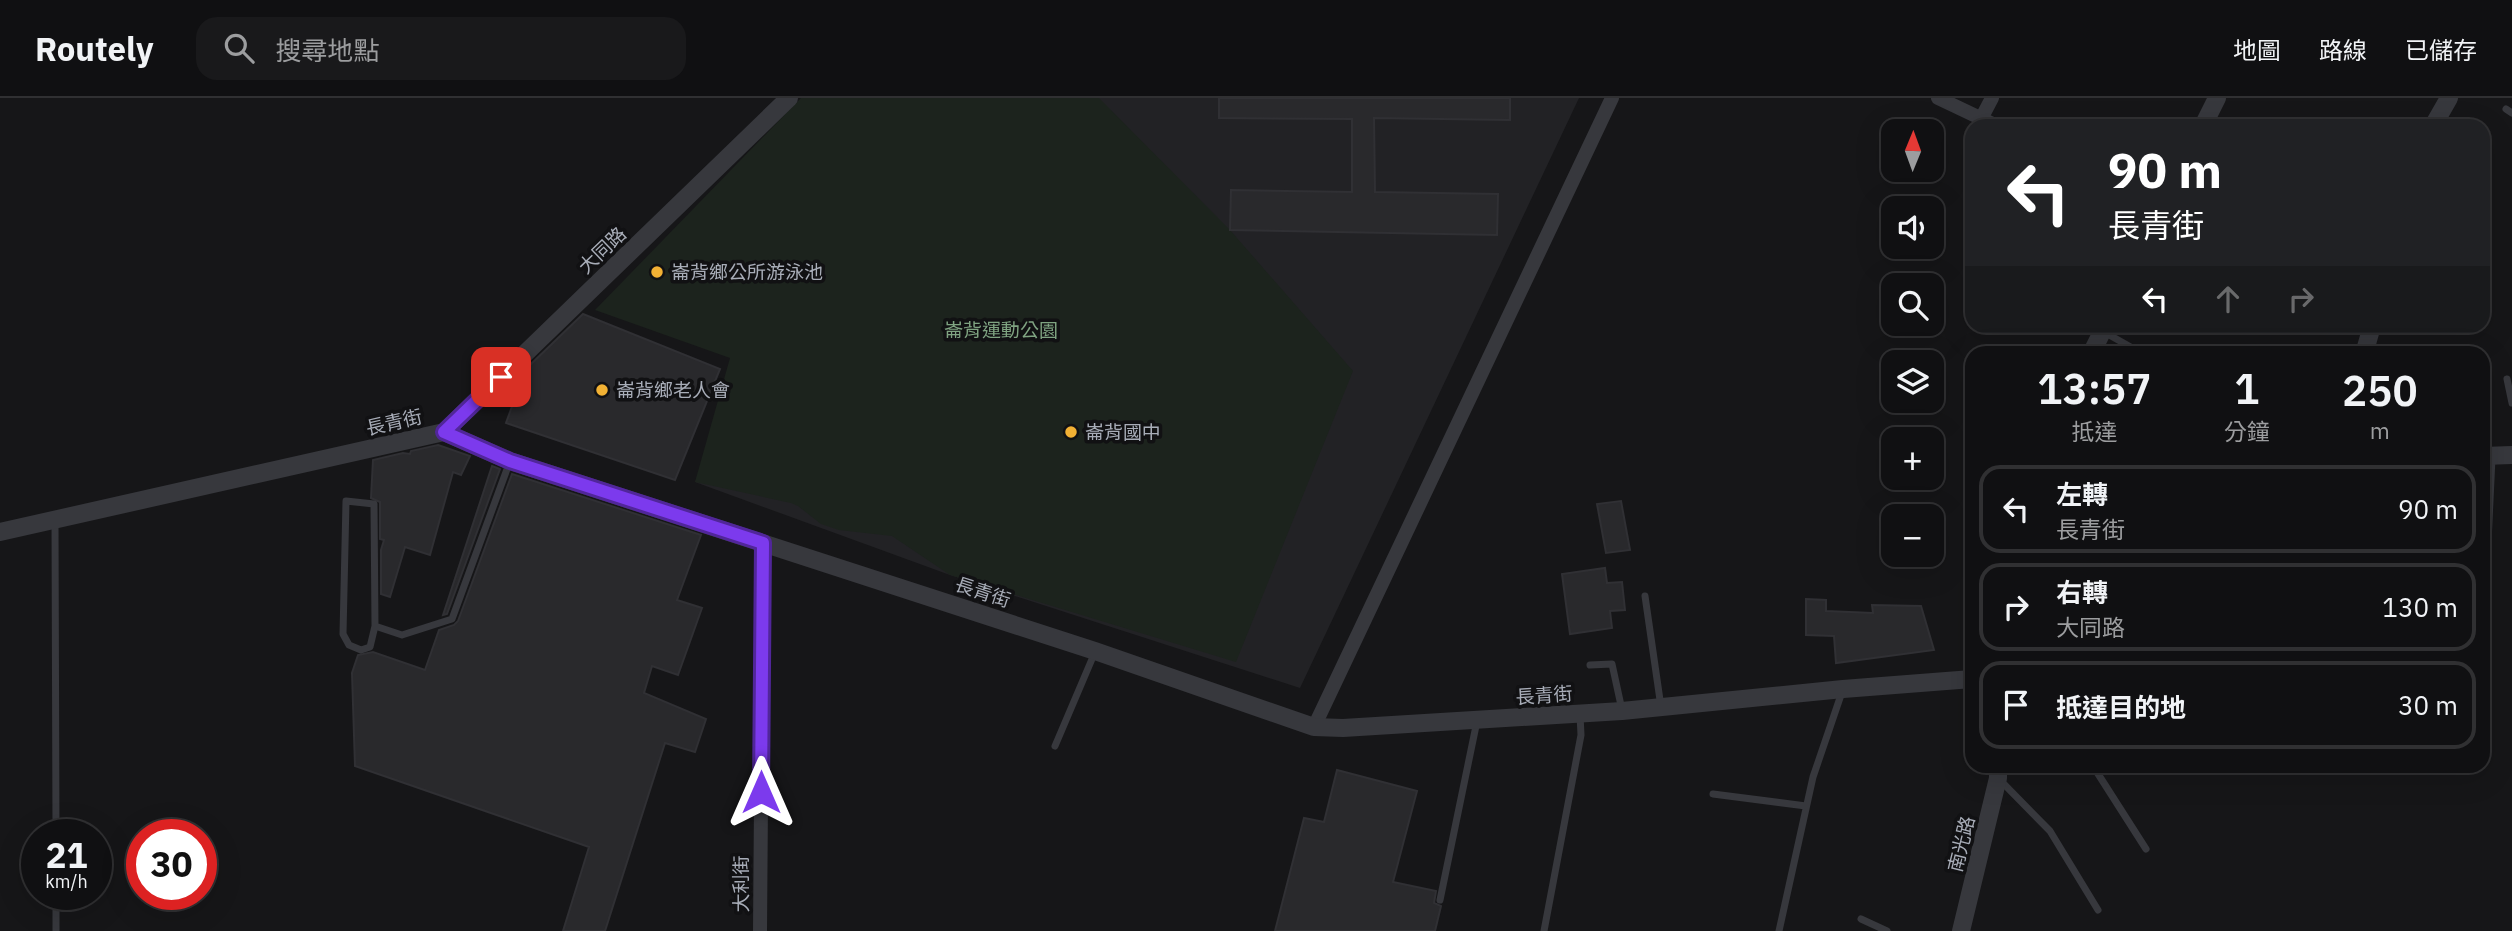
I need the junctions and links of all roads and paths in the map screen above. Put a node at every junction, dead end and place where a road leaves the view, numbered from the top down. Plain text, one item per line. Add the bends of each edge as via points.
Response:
1 (789, 98) edge
2 (1612, 98) edge
3 (1938, 98) edge
4 (1992, 98) edge
5 (2449, 98) edge
6 (2213, 99) edge
7 (1982, 118) joint
8 (2206, 119) edge
9 (2437, 119) edge
10 (2112, 333) edge
11 (2131, 346) edge
12 (2507, 379) dead end
13 (2512, 403) edge
14 (444, 432) junction
15 (2512, 455) edge
16 (2490, 457) edge
17 (510, 461) junction
18 (55, 520) junction
19 (0, 532) edge
20 (763, 543) junction
21 (1646, 596) dead end
22 (375, 626) junction
23 (1095, 651) junction
24 (1590, 665) dead end
25 (1965, 680) edge
26 (1843, 689) junction
27 (1661, 707) junction
28 (1622, 711) junction
29 (1580, 714) junction
30 (1478, 720) junction
31 (1314, 727) junction
32 (1055, 746) dead end
33 (1998, 773) edge
34 (1999, 773) edge
35 (2097, 773) edge
36 (1713, 794) dead end
37 (1806, 806) junction
38 (55, 819) edge
39 (2146, 849) dead end
40 (1440, 900) dead end
41 (56, 910) edge
42 (2098, 910) dead end
43 (1861, 919) dead end
44 (56, 931) edge
45 (760, 931) edge
46 (1544, 931) edge
47 (1779, 931) edge
48 (1887, 931) edge
49 (1961, 931) edge

1 - 14 street, 大同路
2 - 31 street
3 - 7 street
4 - 7 street
5 - 9 street
6 - 8 street
10 - 11 lane
12 - 13 lane
14 - 17 street, 長青街
14 - 18 street, 長青街
15 - 16 street
17 - 20 street, 長青街
17 - 22 lane via 452,619 402,635
18 - 19 street, 長青街
18 - 38 lane
20 - 23 street, 長青街
20 - 45 street, 大利街
21 - 27 lane
22 - 22 lane via 374,505 346,501 343,634 349,645 361,650 370,647
23 - 31 street, 長青街
23 - 32 lane
24 - 28 lane via 1612,664
25 - 26 street, 長青街
26 - 27 street, 長青街
26 - 37 lane
27 - 28 street, 長青街
28 - 29 street, 長青街
29 - 30 street, 長青街
29 - 46 lane via 1581,735
30 - 31 street, 長青街
30 - 40 lane
33 - 49 street, 南光路
34 - 42 lane via 2050,831
35 - 39 lane
36 - 37 lane
37 - 47 lane
41 - 44 lane
43 - 48 lane

